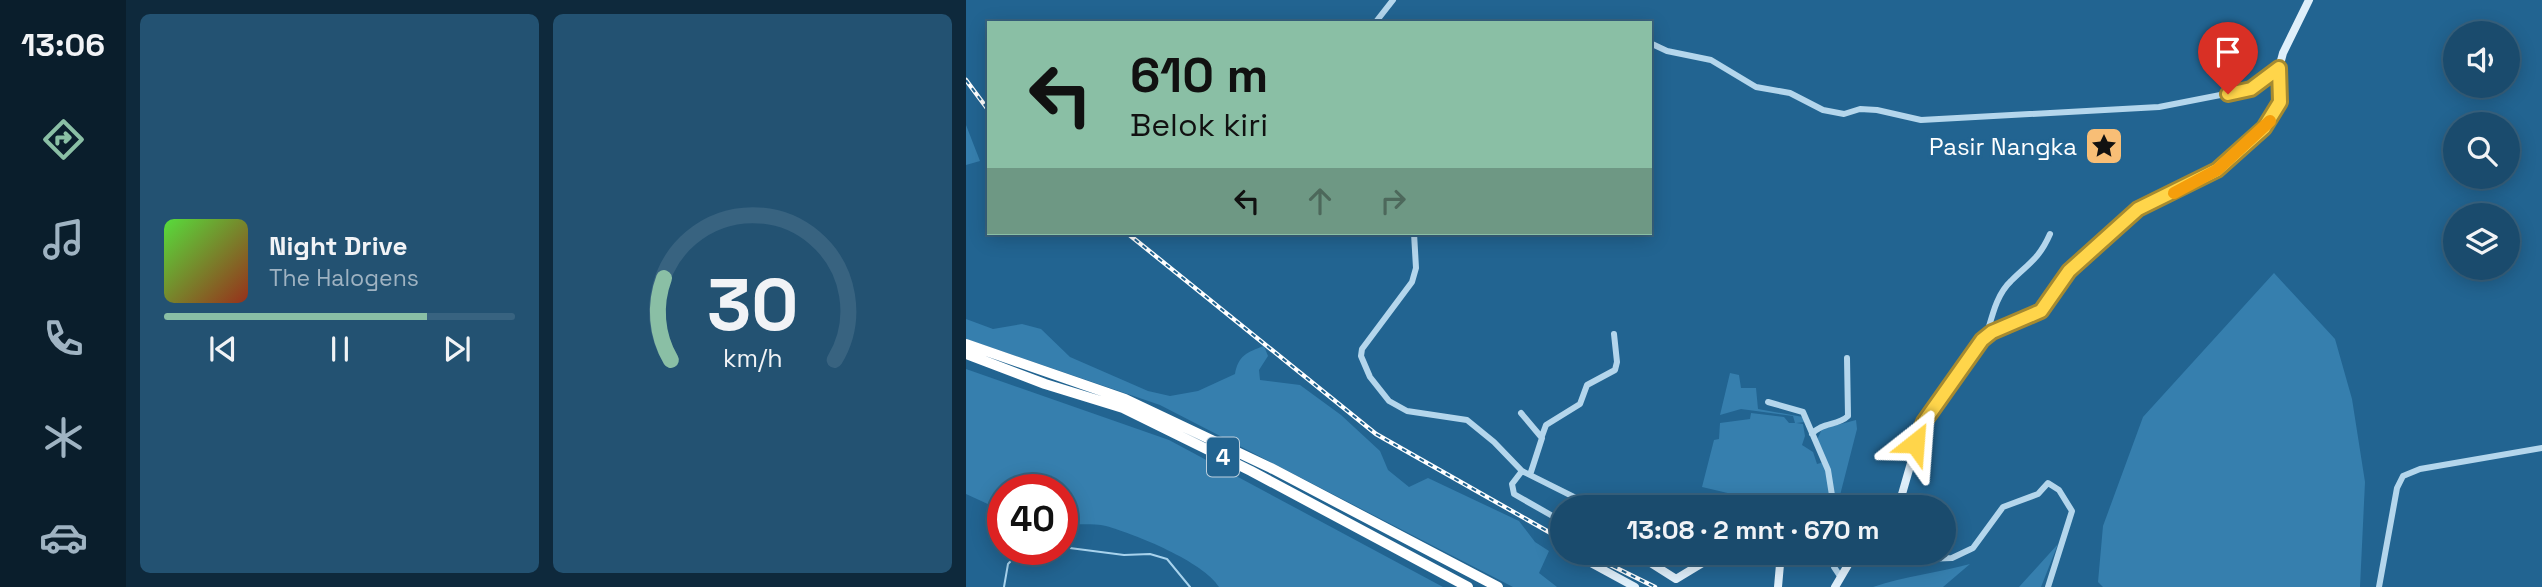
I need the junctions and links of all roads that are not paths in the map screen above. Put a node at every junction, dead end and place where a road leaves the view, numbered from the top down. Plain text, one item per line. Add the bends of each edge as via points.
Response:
1 (1393, 0) edge
2 (2309, 0) edge
3 (1377, 21) edge
4 (1652, 44) edge
5 (2279, 68) junction
6 (2050, 234) dead end
7 (1414, 235) edge
8 (1614, 334) dead end
9 (1986, 337) junction
10 (966, 344) edge
11 (966, 354) edge
12 (1846, 358) dead end
13 (1768, 401) dead end
14 (1521, 413) dead end
15 (1812, 434) junction
16 (1542, 436) junction
17 (2542, 448) edge
18 (1522, 471) junction
19 (1530, 475) junction
20 (1570, 495) edge
21 (1832, 495) edge
22 (1902, 495) edge
23 (1550, 515) edge
24 (1956, 556) edge
25 (1594, 565) edge
26 (1654, 565) edge
27 (1699, 565) edge
28 (1780, 565) edge
29 (1834, 565) edge
30 (1847, 565) edge
31 (1840, 576) junction
32 (1468, 587) edge
33 (1498, 587) edge
34 (1635, 587) edge
35 (1778, 587) edge
36 (1835, 587) edge
37 (2048, 587) edge
38 (2379, 587) edge

1 - 3 street
2 - 5 street
4 - 5 street via 1712,60 1756,87 1790,93 1823,110 1844,114 1877,110 1921,120 2159,107 2251,89
5 - 9 street via 2280,102 2264,128 2217,170 2138,209 2069,271 2041,311
6 - 9 street via 2033,263 2010,281 1997,301
7 - 18 street via 1412,282 1365,343 1364,366 1389,401 1407,411 1468,420
8 - 16 street via 1615,370 1587,385 1580,404 1546,425
9 - 22 street via 1921,428
10 - 33 highway, 4 via 1125,399 1271,468
11 - 32 highway, 4 via 1123,408
12 - 15 street via 1848,416 1821,425
13 - 15 street via 1800,409
14 - 16 street
15 - 21 street via 1828,470
16 - 19 street
17 - 38 street via 2420,469 2403,476
18 - 19 street
18 - 23 street via 1513,484 1514,494
19 - 20 street
24 - 37 street via 1973,548 2003,507 2038,494 2048,483 2059,490 2072,511
25 - 34 street
26 - 27 street via 1676,579
28 - 35 street
29 - 31 street
30 - 31 street
31 - 36 street

